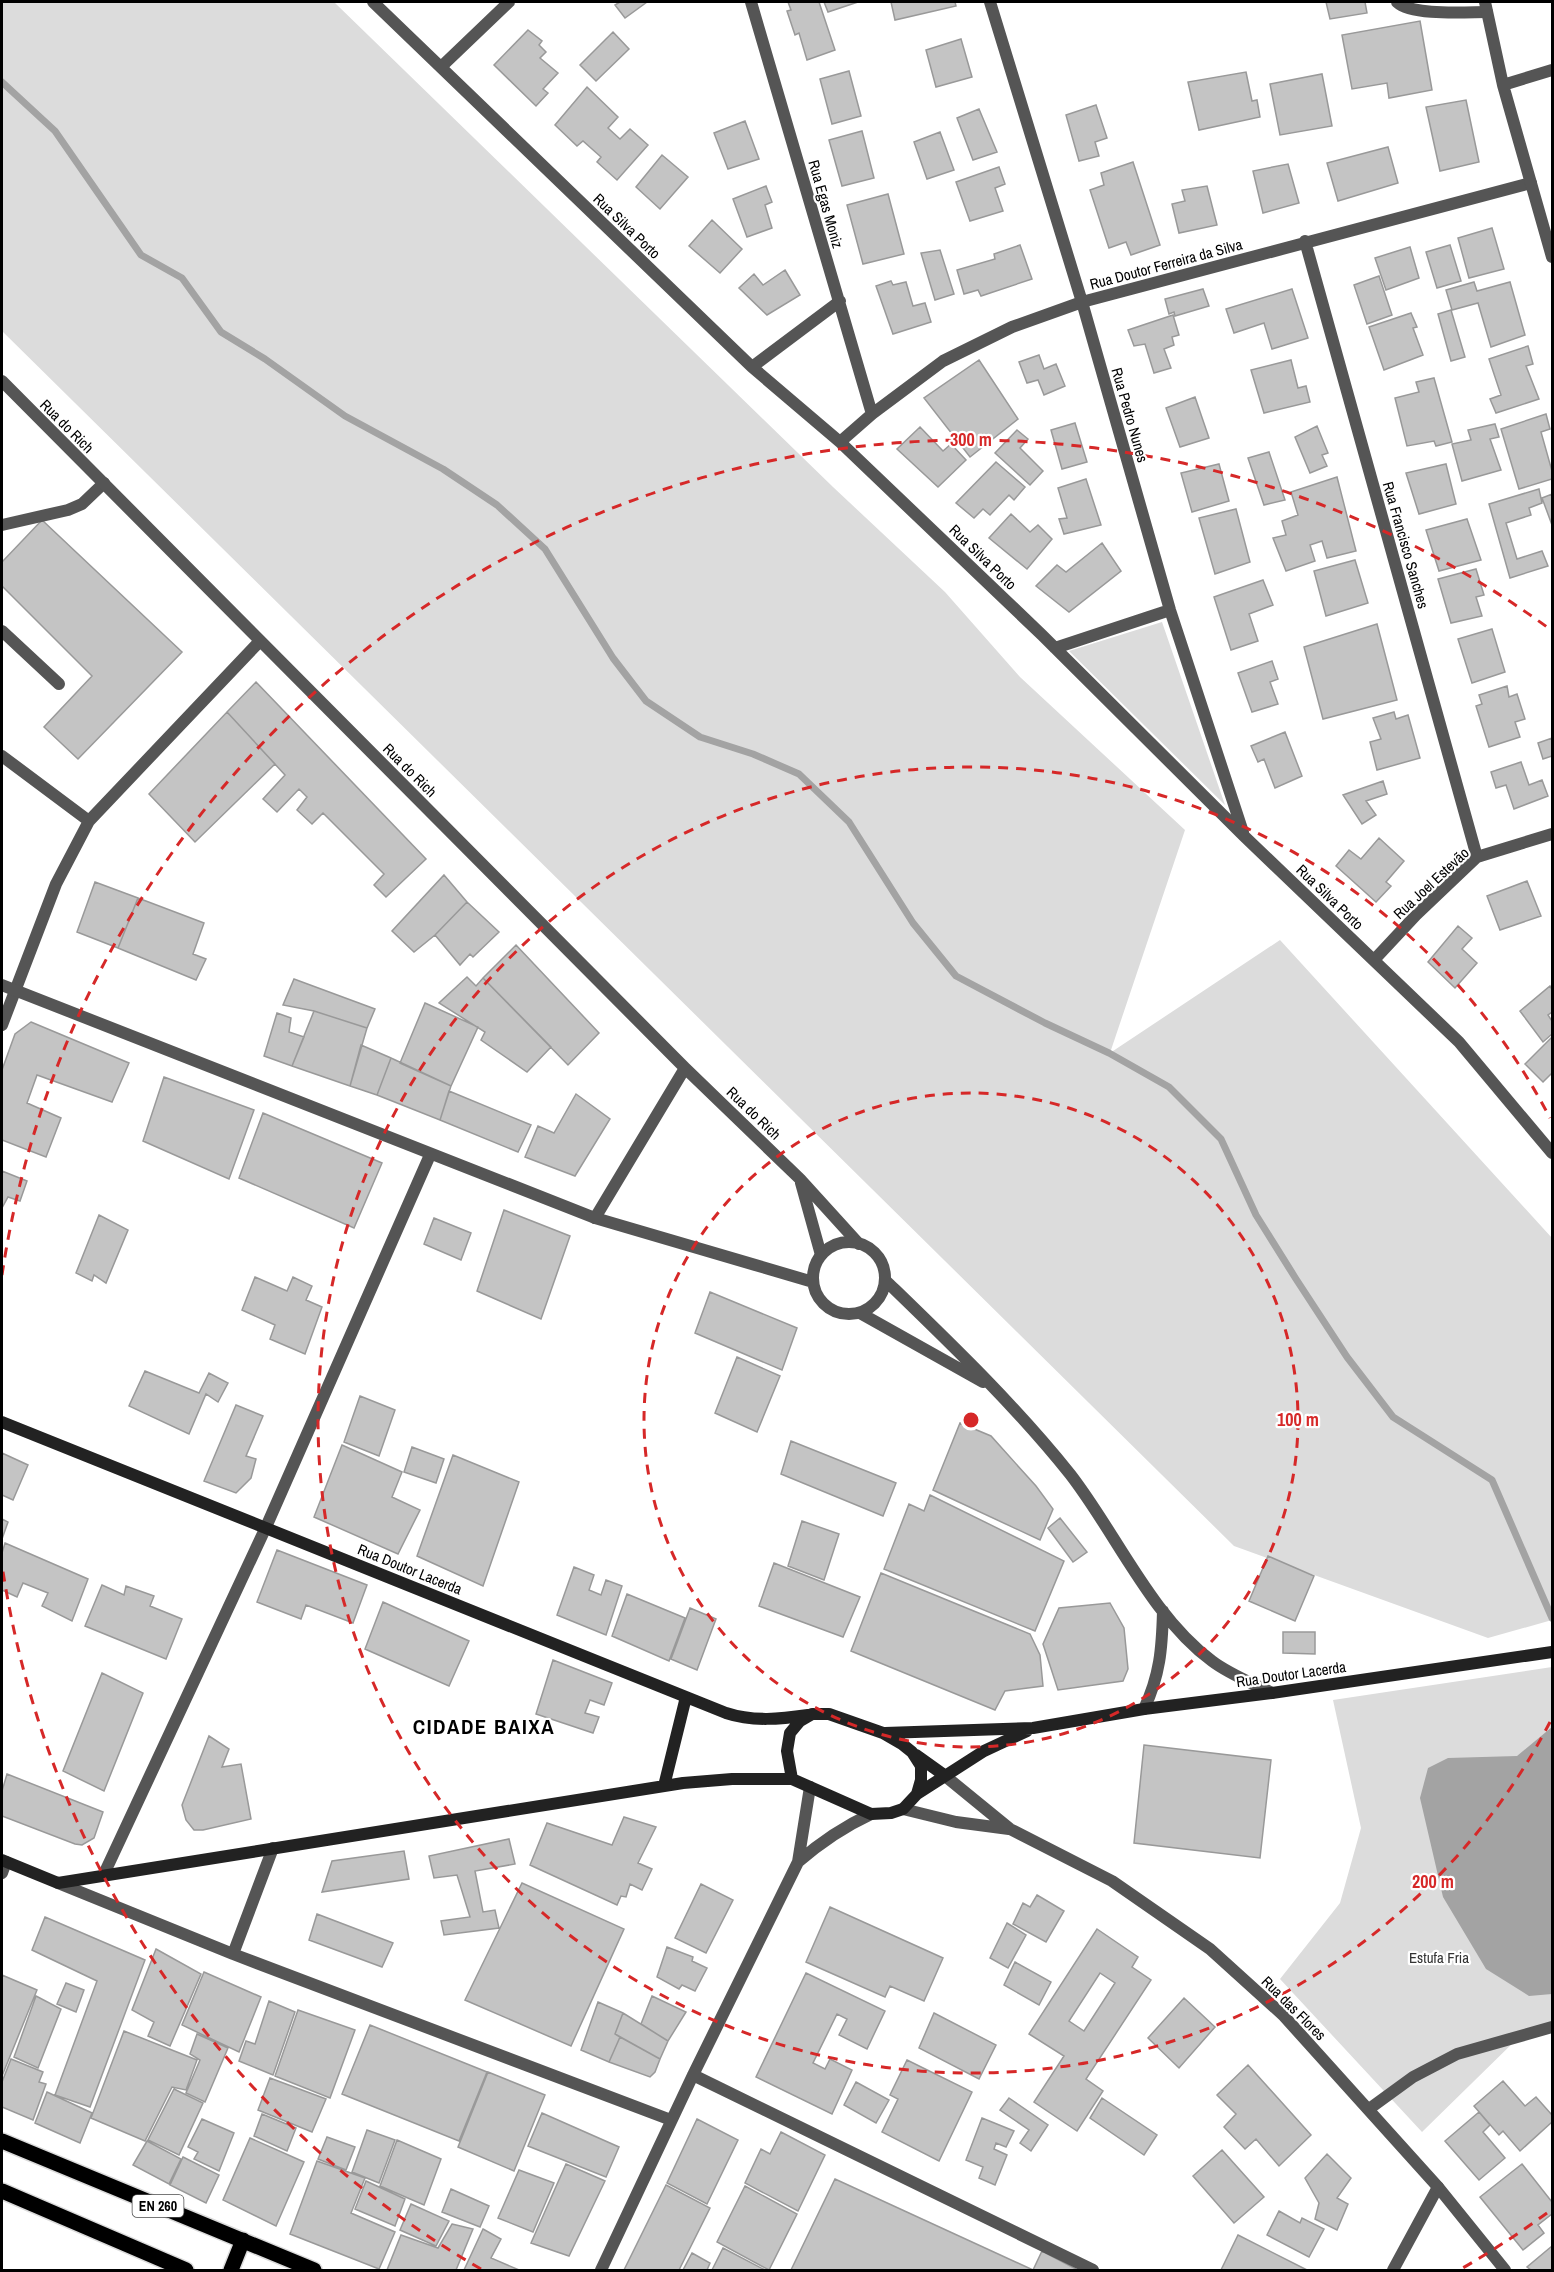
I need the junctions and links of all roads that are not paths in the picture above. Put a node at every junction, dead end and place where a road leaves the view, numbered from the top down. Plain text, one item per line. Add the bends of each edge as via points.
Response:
1 (373, 2) edge
2 (509, 2) edge
3 (751, 2) edge
4 (990, 2) edge
5 (1397, 2) edge
6 (1486, 7) edge
7 (441, 67) junction
8 (1552, 70) edge
9 (1503, 85) junction
10 (1531, 183) junction
11 (1305, 241) junction
12 (1552, 256) edge
13 (840, 301) junction
14 (1082, 302) junction
15 (752, 368) junction
16 (2, 381) edge
17 (872, 414) junction
18 (840, 442) junction
19 (104, 483) junction
20 (2, 525) edge
21 (1170, 610) junction
22 (2, 631) edge
23 (260, 641) junction
24 (1055, 648) junction
25 (59, 684) dead end
26 (2, 756) edge
27 (89, 821) junction
28 (1552, 834) edge
29 (1244, 836) junction
30 (1477, 857) junction
31 (1374, 960) junction
32 (2, 984) edge
33 (15, 990) junction
34 (2, 1025) edge
35 (685, 1068) junction
36 (1552, 1153) edge
37 (430, 1155) junction
38 (800, 1179) junction
39 (595, 1218) junction
40 (859, 1244) junction
41 (821, 1255) junction
42 (885, 1280) junction
43 (813, 1282) junction
44 (860, 1313) junction
45 (997, 1390) junction
46 (2, 1422) edge
47 (266, 1527) junction
48 (1163, 1611) junction
49 (1552, 1652) edge
50 (1272, 1693) junction
51 (686, 1697) junction
52 (1144, 1709) junction
53 (812, 1714) junction
54 (1033, 1728) junction
55 (883, 1733) junction
56 (912, 1752) junction
57 (944, 1775) junction
58 (792, 1779) junction
59 (664, 1786) junction
60 (810, 1787) junction
61 (918, 1794) junction
62 (903, 1809) junction
63 (871, 1814) junction
64 (1010, 1829) junction
65 (273, 1848) junction
66 (798, 1862) junction
67 (3, 1865) edge
68 (104, 1874) junction
69 (58, 1883) junction
70 (233, 1954) junction
71 (1552, 2027) edge
72 (693, 2075) junction
73 (1369, 2109) junction
74 (671, 2120) junction
75 (2, 2141) edge
76 (1438, 2187) junction
77 (2, 2191) edge
78 (243, 2240) junction
79 (280, 2264) edge
80 (186, 2271) edge
81 (231, 2271) edge
82 (314, 2271) edge
83 (601, 2271) edge
84 (1093, 2271) edge
85 (1392, 2271) edge
86 (1504, 2271) edge

1 - 7 street, Rua Silva Porto
2 - 7 street
3 - 13 street, Rua Egas Moniz
4 - 14 street, Rua Pedro Nunes
5 - 6 street via 1425,11
6 - 9 street
7 - 15 street, Rua Silva Porto
8 - 9 street
9 - 10 street
10 - 11 street, Rua Doutor Ferreira da Silva
10 - 12 street
11 - 14 street, Rua Doutor Ferreira da Silva
11 - 30 street, Rua Francisco Sanches
13 - 15 street
13 - 17 street, Rua Egas Moniz
14 - 17 street, Rua Doutor Ferreira da Silva via 1012,327 943,361
14 - 21 street, Rua Pedro Nunes
15 - 18 street, Rua Silva Porto
16 - 19 street, Rua do Rich
17 - 18 street, Rua Doutor Ferreira da Silva
18 - 24 street, Rua Silva Porto
19 - 20 street via 82,504 68,510
19 - 23 street, Rua do Rich
21 - 24 street
21 - 29 street, Rua Pedro Nunes
22 - 25 street
23 - 27 street
23 - 35 street, Rua do Rich
24 - 29 street, Rua Silva Porto
26 - 27 street
27 - 33 street via 56,884
28 - 30 street, Rua Joel Estevão
29 - 31 street, Rua Silva Porto
30 - 31 street, Rua Joel Estevão
31 - 36 street, Rua Silva Porto via 1459,1042
32 - 33 street
33 - 34 street
33 - 37 street
35 - 38 street, Rua do Rich
35 - 39 street
37 - 39 street
37 - 47 street
38 - 40 street, Rua do Rich
38 - 41 street
39 - 43 street
40 - 41 street via 845,1242
40 - 42 street via 879,1257
41 - 43 street via 814,1268
42 - 44 street via 878,1301
42 - 45 street
43 - 44 street via 826,1306 848,1315
44 - 45 street
45 - 48 street via 1070,1474
46 - 47 main road, Rua Doutor Lacerda
47 - 51 main road, Rua Doutor Lacerda
47 - 68 street
48 - 50 street via 1213,1662
48 - 52 street via 1159,1668
49 - 50 main road, Rua Doutor Lacerda
50 - 52 main road, Rua Doutor Lacerda
51 - 53 main road, Rua Doutor Lacerda via 734,1716 776,1719
51 - 59 main road
52 - 54 main road, Rua Doutor Lacerda
53 - 55 main road, Rua Doutor Lacerda via 830,1714
53 - 58 main road via 790,1733 787,1751
54 - 55 main road, Rua Doutor Lacerda
54 - 57 main road, Rua Doutor Lacerda
55 - 56 main road, Rua Doutor Lacerda
56 - 57 main road, Rua Doutor Lacerda
56 - 61 main road via 921,1766
57 - 61 main road, Rua Doutor Lacerda
57 - 64 street, Rua das Flores
58 - 59 main road via 732,1779
58 - 60 main road
59 - 65 main road
60 - 63 main road
60 - 66 street
61 - 62 main road
62 - 63 main road
62 - 64 street, Rua das Flores via 956,1822
63 - 66 street via 844,1826
64 - 73 street, Rua das Flores via 1112,1881 1210,1949 1283,2015
65 - 68 main road
65 - 70 street
66 - 72 street
67 - 69 main road
68 - 69 main road
69 - 70 street
70 - 74 street
71 - 73 street via 1457,2054 1413,2077
72 - 74 street
72 - 84 street
73 - 76 street, Rua das Flores
74 - 83 street
75 - 78 main road, EN 260
76 - 85 street
76 - 86 street, Rua das Flores
77 - 80 main road
78 - 79 main road, EN 260
78 - 81 main road
79 - 82 main road, EN 260

